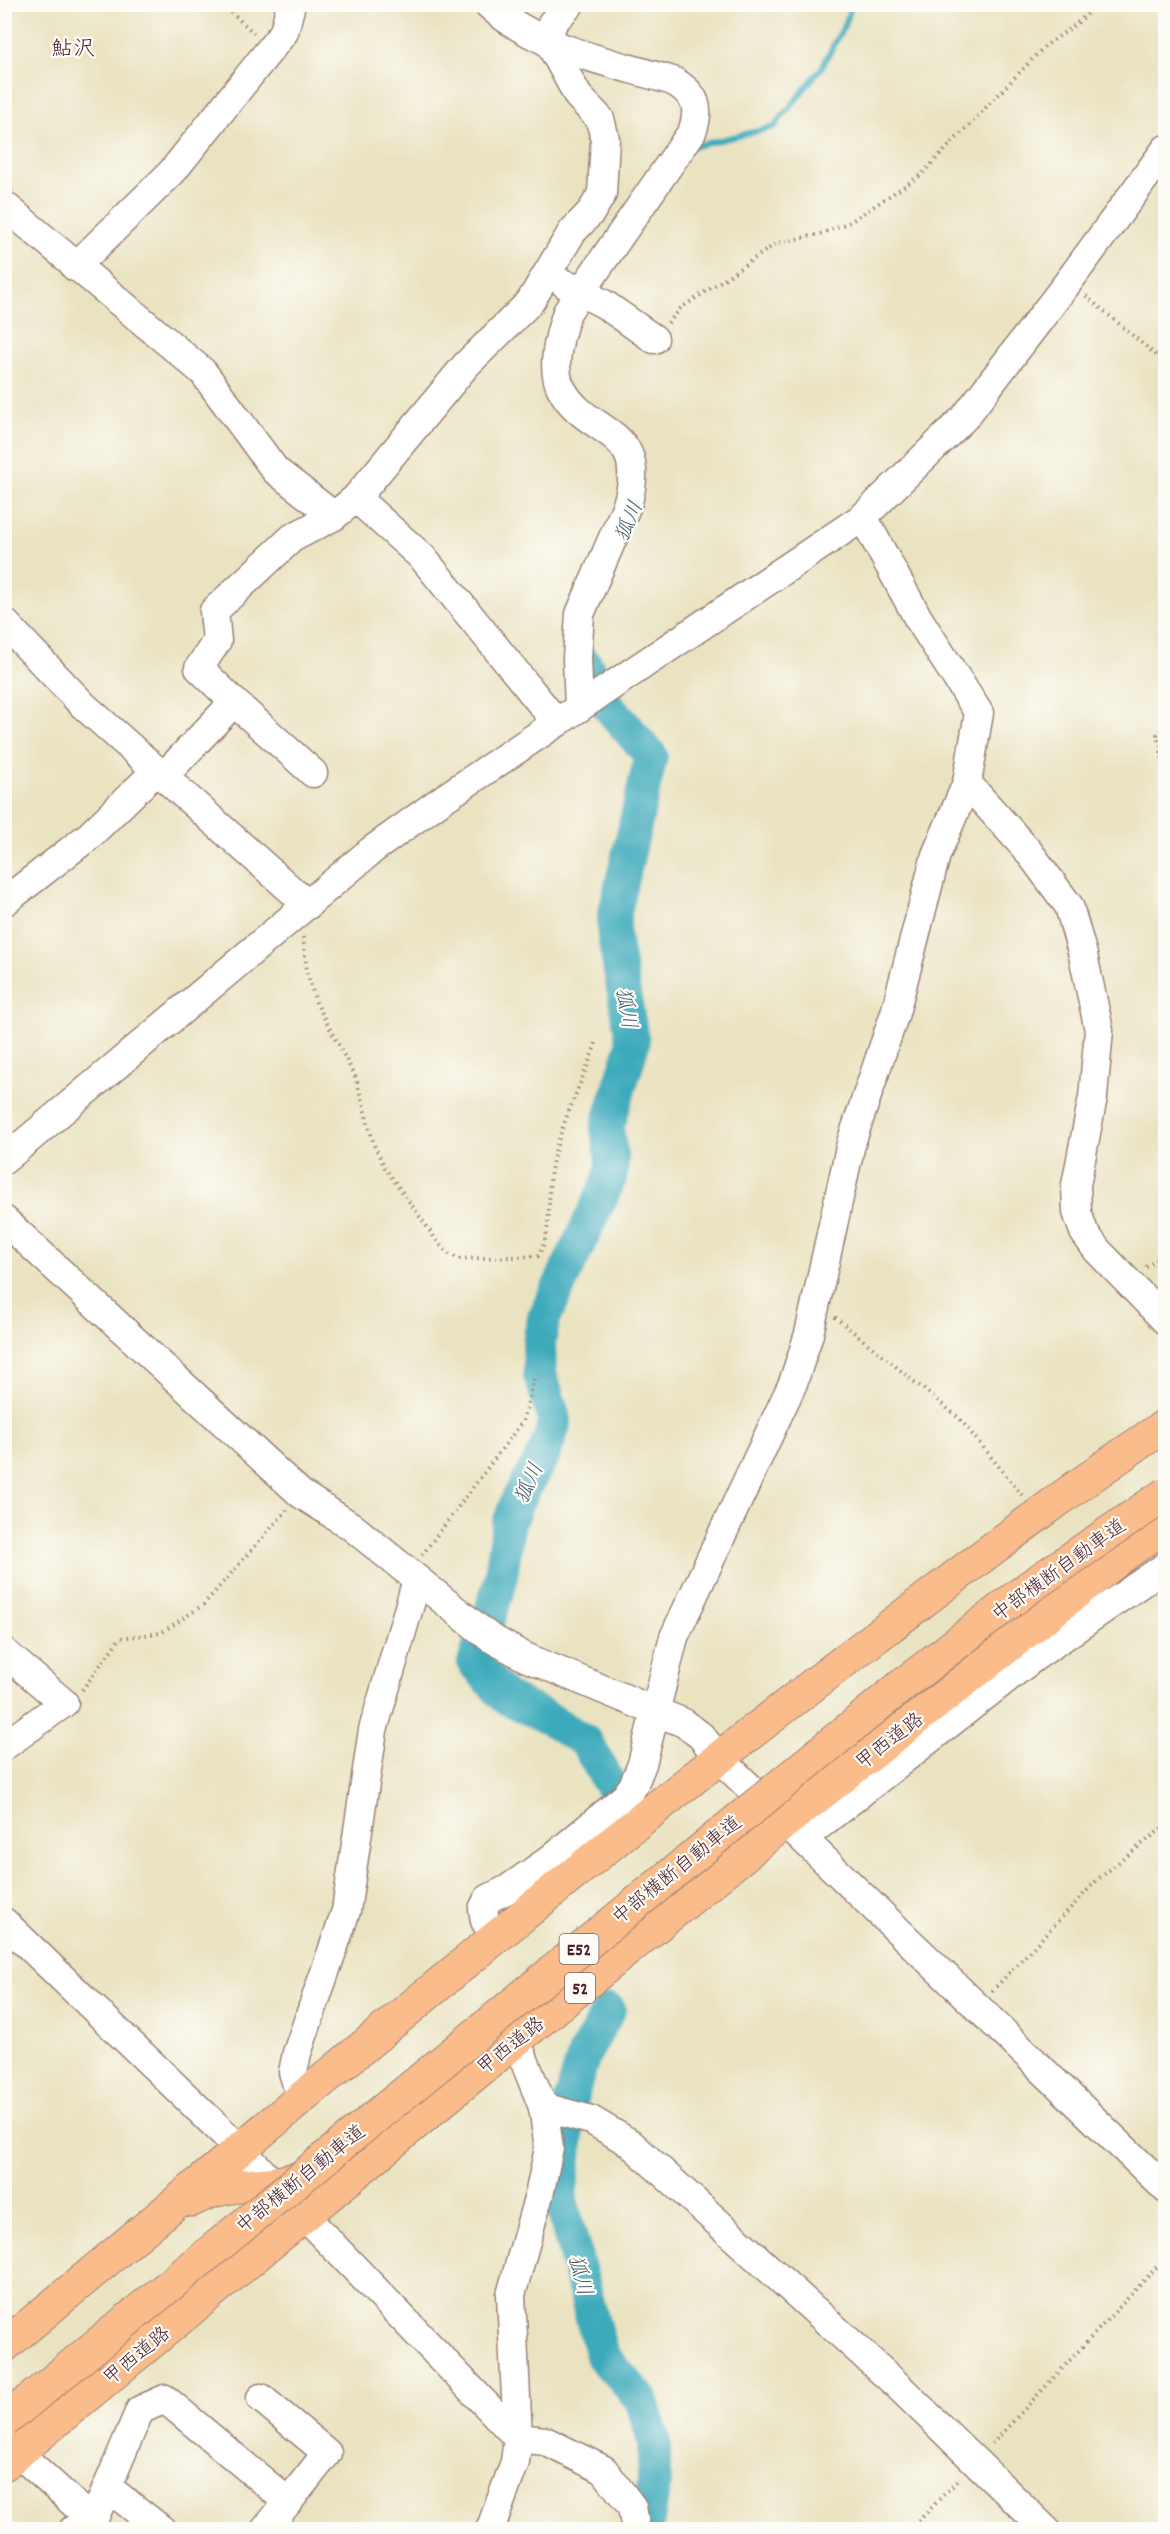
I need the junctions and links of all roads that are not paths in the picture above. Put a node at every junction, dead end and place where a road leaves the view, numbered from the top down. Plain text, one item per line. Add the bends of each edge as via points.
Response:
1 (291, 4) edge
2 (488, 4) edge
3 (555, 27) edge
4 (1166, 149) edge
5 (4, 205) edge
6 (75, 267) junction
7 (547, 275) junction
8 (589, 296) junction
9 (654, 339) road end
10 (356, 498) junction
11 (334, 516) junction
12 (864, 517) junction
13 (4, 622) edge
14 (234, 702) junction
15 (572, 713) junction
16 (161, 773) junction
17 (313, 773) dead end
18 (967, 783) junction
19 (4, 902) edge
20 (304, 909) junction
21 (4, 1160) edge
22 (4, 1220) edge
23 (1166, 1321) edge
24 (1166, 1425) edge
25 (1166, 1494) edge
26 (1166, 1525) edge
27 (1166, 1566) edge
28 (413, 1576) junction
29 (4, 1652) edge
30 (654, 1709) junction
31 (4, 1746) edge
32 (718, 1757) junction
33 (794, 1830) junction
34 (4, 1923) edge
35 (496, 1938) junction
36 (516, 2040) junction
37 (301, 2097) junction
38 (543, 2107) junction
39 (397, 2139) junction
40 (240, 2149) junction
41 (272, 2184) junction
42 (1166, 2189) edge
43 (304, 2216) junction
44 (160, 2217) junction
45 (4, 2346) edge
46 (261, 2398) dead end
47 (4, 2421) edge
48 (518, 2438) junction
49 (9, 2452) edge
50 (107, 2487) junction
51 (288, 2502) junction
52 (87, 2527) edge
53 (162, 2529) edge
54 (264, 2529) edge
55 (490, 2529) edge
56 (636, 2529) edge
57 (1046, 2529) edge

1 - 6 street via 284,32 172,172
2 - 3 street via 506,20
3 - 7 street via 578,96 600,119 605,139 602,194 572,232
3 - 8 street via 674,81 686,88 698,107 692,132
4 - 12 street via 965,417
5 - 6 street
6 - 11 street via 203,372 275,470
7 - 8 street
7 - 10 street via 530,302 466,365
8 - 9 street
8 - 15 street via 567,312 560,333 560,386 586,417 611,432 626,448 632,467 632,488 580,615
10 - 11 street
10 - 15 street via 423,558
11 - 14 street via 292,538 214,611 217,641 199,668
12 - 15 street
12 - 18 street via 918,618 979,713
13 - 16 street via 83,705
14 - 16 street
14 - 17 street
15 - 20 street via 372,850
16 - 19 street
16 - 20 street
18 - 23 street via 1029,852 1069,906 1099,1029 1093,1097 1076,1185 1077,1212 1096,1250
18 - 30 street via 936,855 894,1013 851,1143 817,1300 794,1383 674,1637
20 - 21 street
22 - 28 street via 301,1494 351,1526
24 - 32 highway via 1036,1516
25 - 47 highway, 中部横断自動車道 / E52, bridge via 1028,1588 905,1683
26 - 33 highway, 甲西道路 / 52 via 1126,1553
27 - 33 street
28 - 30 street via 479,1629 525,1657
28 - 37 street via 373,1730 346,1911 297,2053 293,2072
29 - 31 street via 64,1703
30 - 32 street via 692,1729
30 - 35 street via 642,1764 625,1797 548,1861 488,1899 483,1909 485,1921
32 - 33 street
32 - 35 highway
33 - 36 highway, 甲西道路 / 52
33 - 42 street
34 - 40 street
35 - 37 highway
36 - 38 street
36 - 39 highway, 甲西道路 / 52
37 - 40 highway
38 - 48 street via 549,2148 511,2295
38 - 57 street via 591,2120 630,2143 895,2383
39 - 41 highway via 338,2170
39 - 43 highway, 甲西道路 / 52
40 - 41 street
40 - 44 highway
41 - 43 street
41 - 44 highway via 210,2190
43 - 48 street
43 - 49 highway, 甲西道路 / 52
44 - 45 highway
46 - 51 street via 327,2453
48 - 55 street via 515,2462
48 - 56 street via 545,2441 604,2470 632,2507
49 - 52 street
50 - 51 street via 140,2410 165,2399
50 - 52 street
50 - 53 street
51 - 54 street

